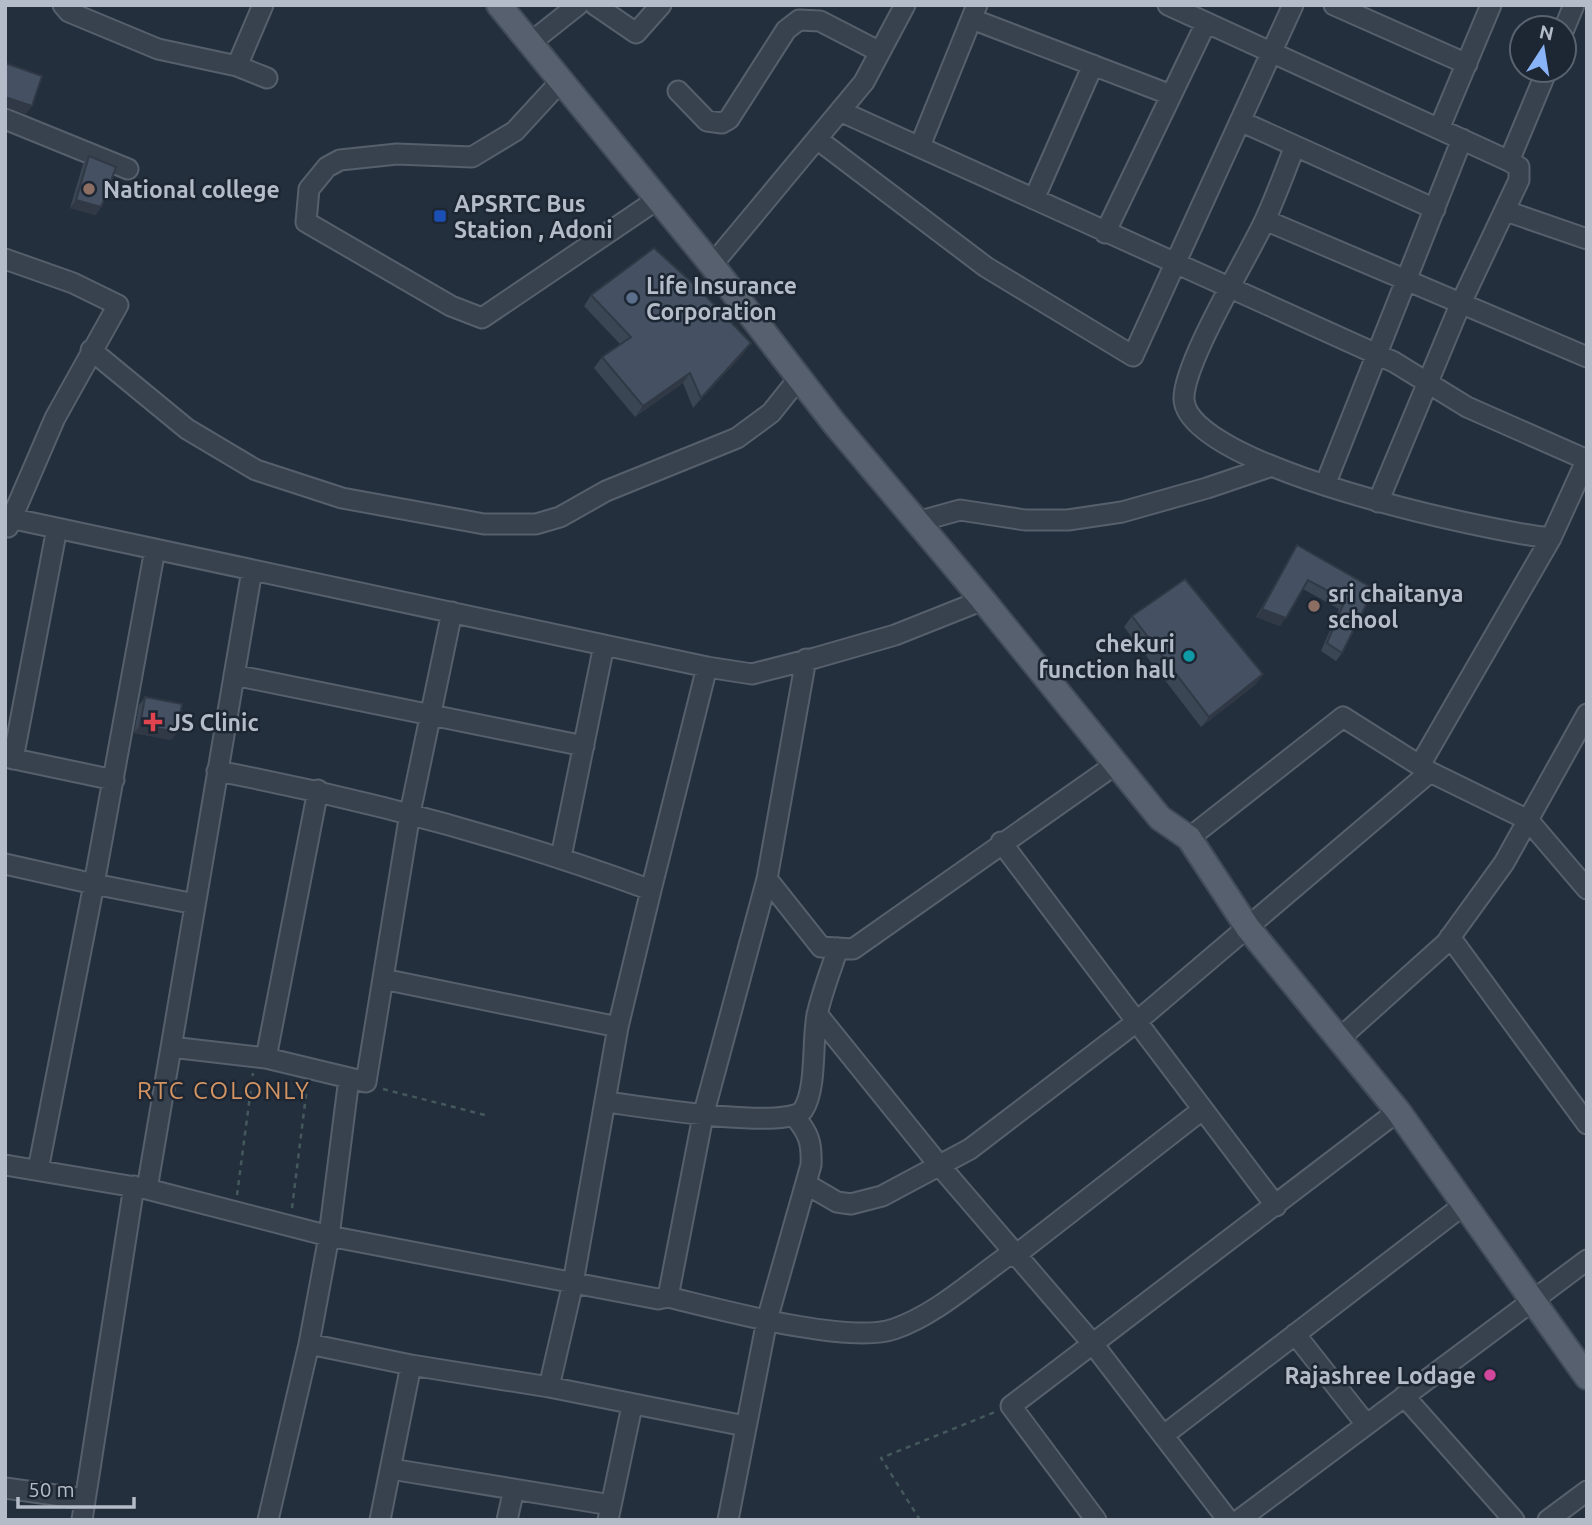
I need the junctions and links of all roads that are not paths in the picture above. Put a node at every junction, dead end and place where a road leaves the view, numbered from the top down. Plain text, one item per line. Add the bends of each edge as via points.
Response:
1 (63, 5) edge
2 (263, 5) edge
3 (499, 5) edge
4 (578, 5) edge
5 (595, 5) edge
6 (661, 5) edge
7 (905, 5) edge
8 (1168, 5) edge
9 (1293, 5) edge
10 (1334, 5) edge
11 (1491, 5) edge
12 (975, 12) edge
13 (1206, 23) junction
14 (530, 43) junction
15 (880, 52) junction
16 (1271, 52) junction
17 (1467, 64) junction
18 (1093, 65) junction
19 (237, 66) junction
20 (267, 78) dead end
21 (561, 81) junction
22 (1541, 84) edge
23 (678, 91) dead end
24 (1171, 95) junction
25 (840, 111) junction
26 (5, 119) edge
27 (1240, 121) junction
28 (1439, 129) junction
29 (817, 139) junction
30 (1462, 139) junction
31 (920, 146) junction
32 (1295, 146) junction
33 (1509, 161) junction
34 (128, 169) dead end
35 (658, 199) junction
36 (1034, 199) junction
37 (1435, 209) junction
38 (1506, 211) junction
39 (1265, 220) junction
40 (1105, 233) junction
41 (1587, 239) edge
42 (5, 259) edge
43 (1175, 264) junction
44 (712, 265) junction
45 (1408, 282) junction
46 (1230, 289) junction
47 (1460, 305) junction
48 (91, 350) junction
49 (1376, 354) junction
50 (1587, 357) edge
51 (799, 378) junction
52 (1426, 382) junction
53 (1586, 459) edge
54 (1272, 466) junction
55 (1325, 485) junction
56 (1378, 502) junction
57 (8, 522) edge
58 (917, 522) junction
59 (57, 528) junction
60 (1551, 538) junction
61 (155, 549) junction
62 (252, 570) junction
63 (983, 600) junction
64 (452, 612) junction
65 (604, 645) junction
66 (806, 659) junction
67 (707, 667) junction
68 (234, 675) junction
69 (1587, 714) edge
70 (430, 716) junction
71 (584, 746) junction
72 (9, 758) edge
73 (1116, 764) junction
74 (1425, 769) junction
75 (217, 771) junction
76 (114, 780) junction
77 (318, 790) junction
78 (410, 813) junction
79 (1528, 820) junction
80 (1189, 838) junction
81 (1001, 842) junction
82 (561, 857) junction
83 (5, 864) edge
84 (767, 879) junction
85 (94, 884) junction
86 (1587, 889) edge
87 (651, 890) junction
88 (195, 904) junction
89 (1248, 928) junction
90 (1450, 937) junction
91 (838, 948) junction
92 (383, 979) junction
93 (817, 1014) junction
94 (1135, 1023) junction
95 (618, 1027) junction
96 (1339, 1039) junction
97 (171, 1047) junction
98 (260, 1060) junction
99 (349, 1078) junction
100 (607, 1102) junction
101 (1202, 1110) junction
102 (1398, 1111) junction
103 (703, 1116) junction
104 (794, 1116) junction
105 (1587, 1124) edge
106 (5, 1164) edge
107 (939, 1165) junction
108 (38, 1170) junction
109 (806, 1184) junction
110 (141, 1187) junction
111 (1465, 1204) junction
112 (1276, 1206) junction
113 (329, 1236) junction
114 (1017, 1254) junction
115 (1587, 1260) edge
116 (573, 1283) junction
117 (668, 1297) junction
118 (1533, 1299) junction
119 (767, 1320) junction
120 (1295, 1334) junction
121 (309, 1344) junction
122 (1093, 1344) junction
123 (411, 1366) junction
124 (1587, 1377) edge
125 (549, 1387) junction
126 (1404, 1396) junction
127 (632, 1406) junction
128 (1366, 1424) junction
129 (745, 1426) junction
130 (1164, 1435) junction
131 (390, 1469) junction
132 (5, 1488) edge
133 (514, 1489) junction
134 (1587, 1491) edge
135 (84, 1499) junction
136 (610, 1512) edge
137 (82, 1520) edge
138 (268, 1520) edge
139 (380, 1520) edge
140 (507, 1520) edge
141 (728, 1520) edge
142 (1096, 1520) edge
143 (1228, 1520) edge
144 (1239, 1520) edge
145 (1514, 1520) edge
146 (1548, 1520) edge

1 - 19 street via 69,12 158,49
2 - 19 street
3 - 14 main road
4 - 14 street
5 - 6 street via 636,33
7 - 15 street
8 - 13 street
9 - 16 street
10 - 17 street
11 - 17 street
12 - 18 street
12 - 31 street
13 - 16 street
13 - 24 street
14 - 21 main road
15 - 23 street via 820,21 799,20 786,30 729,119 707,121
15 - 25 street via 864,82
16 - 27 street
16 - 28 street
17 - 28 street
18 - 24 street
18 - 36 street
19 - 20 street
21 - 35 main road
21 - 35 street via 515,131 472,157 397,154 340,160 327,167 309,189 306,222 451,306 482,318
22 - 33 street
24 - 40 street
25 - 29 street
25 - 31 street
26 - 34 street
27 - 32 street
27 - 43 street
28 - 30 street
29 - 43 street via 986,267 1133,356
29 - 44 street
30 - 33 street
30 - 37 street
31 - 36 street
32 - 37 street
32 - 39 street
33 - 38 street via 1521,173
35 - 44 main road
36 - 40 street
37 - 45 street
38 - 41 street
38 - 47 street
39 - 45 street
39 - 46 street
40 - 43 street
42 - 48 street via 73,282 118,305
43 - 46 street
44 - 51 main road
45 - 47 street
45 - 49 street
46 - 49 street
46 - 54 street via 1194,362 1184,396 1186,411 1218,441
47 - 50 street
47 - 52 street
48 - 51 street via 187,429 256,470 342,498 484,524 536,524 560,517 606,491 737,438 771,413
48 - 57 street
49 - 52 street
49 - 55 street
51 - 58 main road
52 - 53 street via 1467,407
52 - 56 street
53 - 60 street
54 - 55 street
54 - 58 street via 1122,512 1068,520 1025,520 960,510
55 - 56 street
56 - 60 street via 1518,535
57 - 59 street
58 - 63 main road
59 - 61 street
59 - 72 street
60 - 74 street
61 - 62 street
61 - 76 street
62 - 64 street
62 - 68 street
63 - 66 street via 895,635
63 - 73 main road
64 - 65 street
64 - 70 street
65 - 67 street
65 - 71 street
66 - 67 street via 751,674
66 - 84 street
67 - 87 street
68 - 70 street
68 - 75 street
69 - 79 street
70 - 71 street
70 - 78 street
71 - 82 street
72 - 76 street
73 - 80 main road via 1160,818
73 - 81 street
74 - 79 street
74 - 80 street via 1343,717
74 - 89 street
75 - 77 street
75 - 88 street
76 - 85 street
77 - 78 street
77 - 98 street
78 - 82 street
78 - 92 street
79 - 86 street
79 - 90 street via 1504,863
80 - 89 main road
81 - 91 street via 853,949
81 - 94 street
82 - 87 street
83 - 85 street
84 - 91 street via 821,947
84 - 103 street
85 - 88 street
85 - 108 street
87 - 95 street
88 - 97 street
89 - 94 street
89 - 96 main road
90 - 96 street
90 - 105 street
91 - 93 street
92 - 95 street
92 - 99 street via 366,1082
93 - 104 street via 808,1095 802,1111
93 - 107 street
94 - 101 street
94 - 107 street via 970,1149
95 - 100 street
96 - 102 main road
97 - 98 street
97 - 110 street
98 - 99 street
99 - 113 street
100 - 103 street
100 - 116 street
101 - 112 street
101 - 114 street
102 - 111 main road
102 - 112 street
103 - 104 street
103 - 117 street
104 - 109 street via 812,1145
106 - 108 street
107 - 109 street via 882,1196 851,1204 837,1202
107 - 114 street
108 - 110 street
109 - 119 street
110 - 113 street
110 - 135 street
111 - 118 main road
111 - 120 street
112 - 122 street
113 - 116 street
113 - 121 street
114 - 119 street via 893,1330 850,1333
114 - 122 street
115 - 118 street
116 - 117 street via 657,1299
116 - 125 street
117 - 119 street
118 - 124 main road
118 - 126 street
119 - 129 street
120 - 128 street
120 - 130 street
121 - 123 street
121 - 138 street
122 - 130 street
122 - 142 street via 1011,1406
123 - 125 street
123 - 131 street
125 - 127 street
126 - 128 street
126 - 145 street
127 - 129 street
127 - 136 street
128 - 144 street
129 - 141 street
130 - 143 street
131 - 133 street
131 - 139 street
132 - 135 street
133 - 136 street
133 - 140 street
134 - 146 street
135 - 137 street

